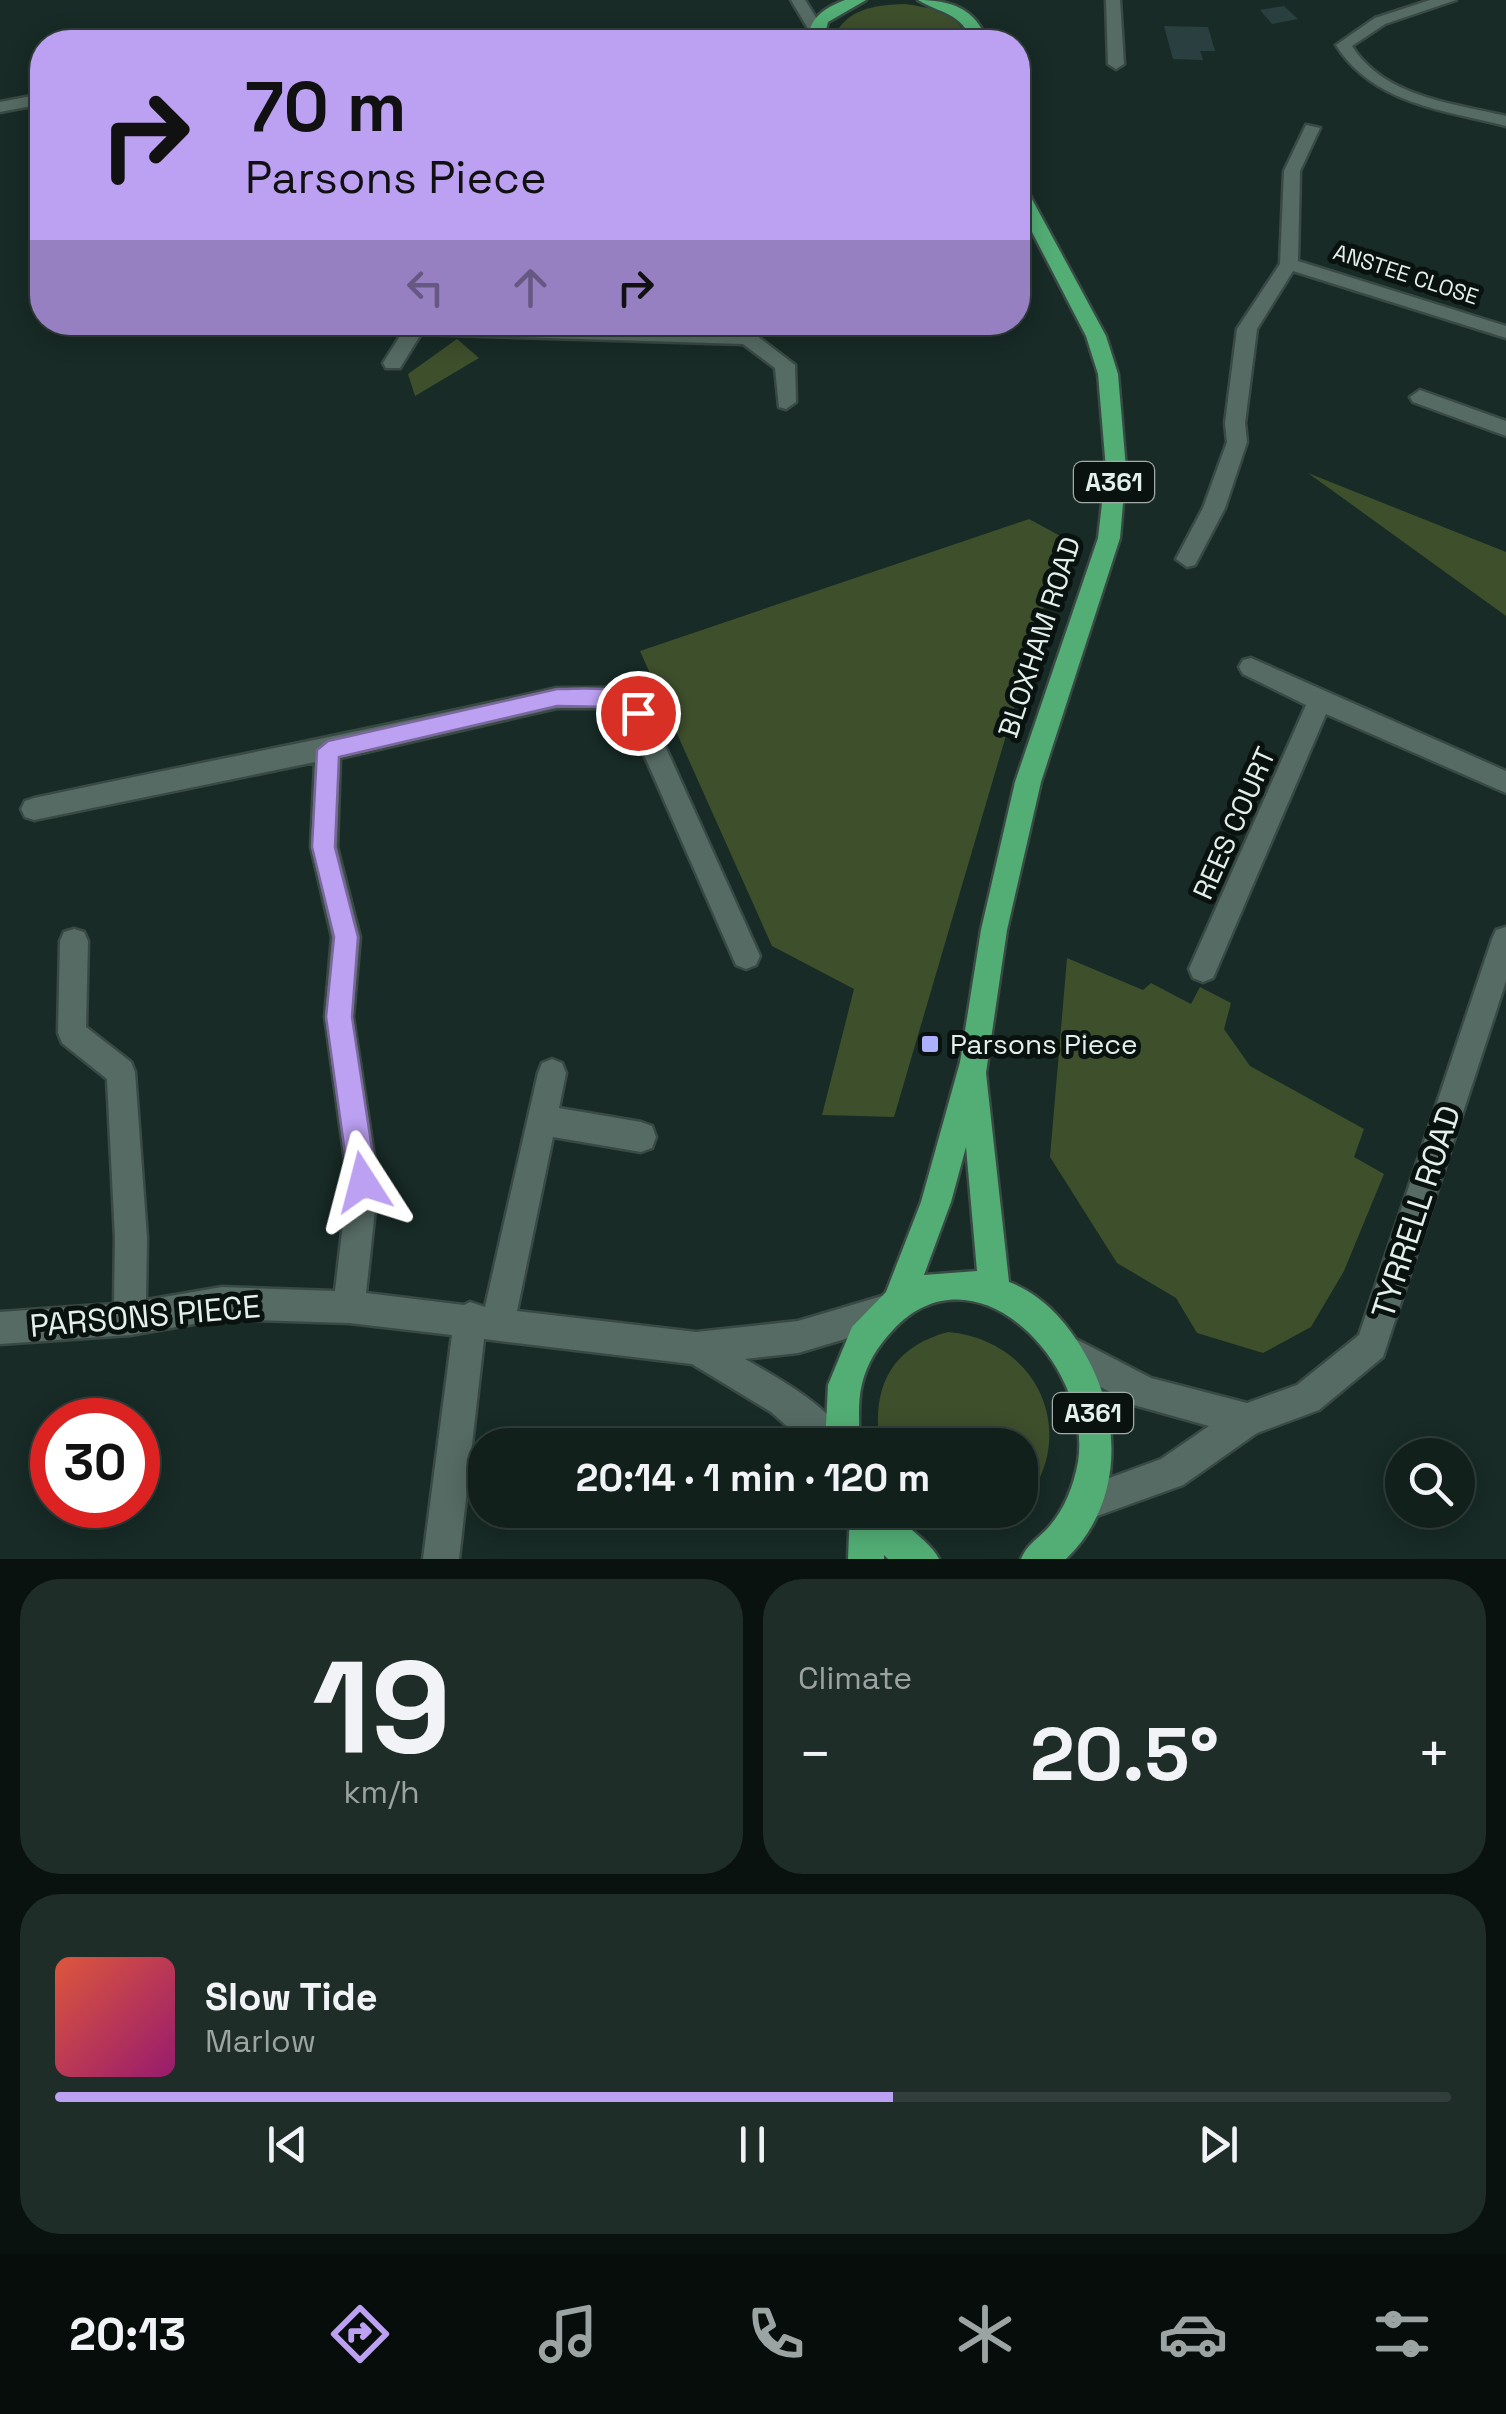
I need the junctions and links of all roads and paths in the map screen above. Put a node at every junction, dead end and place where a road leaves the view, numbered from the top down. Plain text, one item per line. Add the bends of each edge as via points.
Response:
1 (798, 0) edge
2 (859, 0) edge
3 (926, 0) edge
4 (1113, 0) edge
5 (1449, 0) edge
6 (965, 8) edge
7 (811, 30) edge
8 (818, 30) edge
9 (1116, 64) dead end
10 (30, 101) edge
11 (0, 107) edge
12 (1506, 122) edge
13 (1312, 128) dead end
14 (1030, 212) edge
15 (1289, 264) junction
16 (1506, 332) edge
17 (411, 335) edge
18 (752, 335) edge
19 (393, 362) dead end
20 (1420, 398) dead end
21 (786, 402) dead end
22 (1506, 429) edge
23 (1186, 559) dead end
24 (1251, 666) dead end
25 (1320, 701) junction
26 (328, 750) junction
27 (1506, 782) edge
28 (34, 809) dead end
29 (1506, 939) edge
30 (74, 941) dead end
31 (746, 956) dead end
32 (1203, 969) dead end
33 (974, 1062) junction
34 (552, 1073) dead end
35 (542, 1120) junction
36 (641, 1136) dead end
37 (994, 1290) junction
38 (891, 1305) junction
39 (349, 1307) junction
40 (130, 1318) junction
41 (484, 1320) junction
42 (0, 1328) edge
43 (696, 1348) junction
44 (1072, 1353) junction
45 (1246, 1420) junction
46 (814, 1428) edge
47 (840, 1428) edge
48 (1086, 1504) junction
49 (867, 1528) edge
50 (883, 1528) edge
51 (442, 1559) edge
52 (866, 1559) edge
53 (921, 1559) edge
54 (1039, 1559) edge

1 - 7 street
2 - 8 main road via 824,16
3 - 6 main road
4 - 9 street
5 - 12 street via 1394,12 1363,28 1344,45 1351,64 1383,87
10 - 11 street
13 - 15 street, ANSTEE CLOSE via 1292,171
14 - 33 main road, BLOXHAM ROAD / A361 via 1096,336 1108,374 1116,469 1109,538 1010,854
15 - 16 street, ANSTEE CLOSE
15 - 23 street, ANSTEE CLOSE via 1247,329 1237,442 1214,508
17 - 19 street
18 - 21 street via 785,365
20 - 22 street
24 - 25 street
25 - 27 street
25 - 32 street, REES COURT
26 - 28 street
26 - 31 street via 557,698 614,698 638,713
26 - 39 street via 324,847 346,937 339,1017 363,1182
29 - 45 street, TYRRELL ROAD via 1372,1346 1308,1398
30 - 40 street via 72,1033 121,1072
33 - 37 main road, BLOXHAM ROAD / A361
33 - 38 main road, BLOXHAM ROAD / A361 via 936,1202
34 - 35 street
35 - 36 street
35 - 41 street
37 - 38 main road, A361 via 945,1284
37 - 44 main road, A361 via 1037,1314
38 - 43 street, PARSONS PIECE via 798,1337
38 - 47 main road, BLOXHAM ROAD / A361 via 860,1339 844,1373
39 - 40 street, PARSONS PIECE via 222,1303
39 - 41 street, PARSONS PIECE
40 - 42 street, PARSONS PIECE
41 - 43 street, PARSONS PIECE
41 - 51 street
43 - 46 street, PARSONS PIECE via 783,1400
44 - 45 street via 1146,1392
44 - 48 main road, A361 via 1092,1400 1098,1454
45 - 48 street, TYRRELL ROAD via 1171,1473
48 - 54 main road, A361 via 1060,1543
49 - 52 main road
50 - 53 main road

